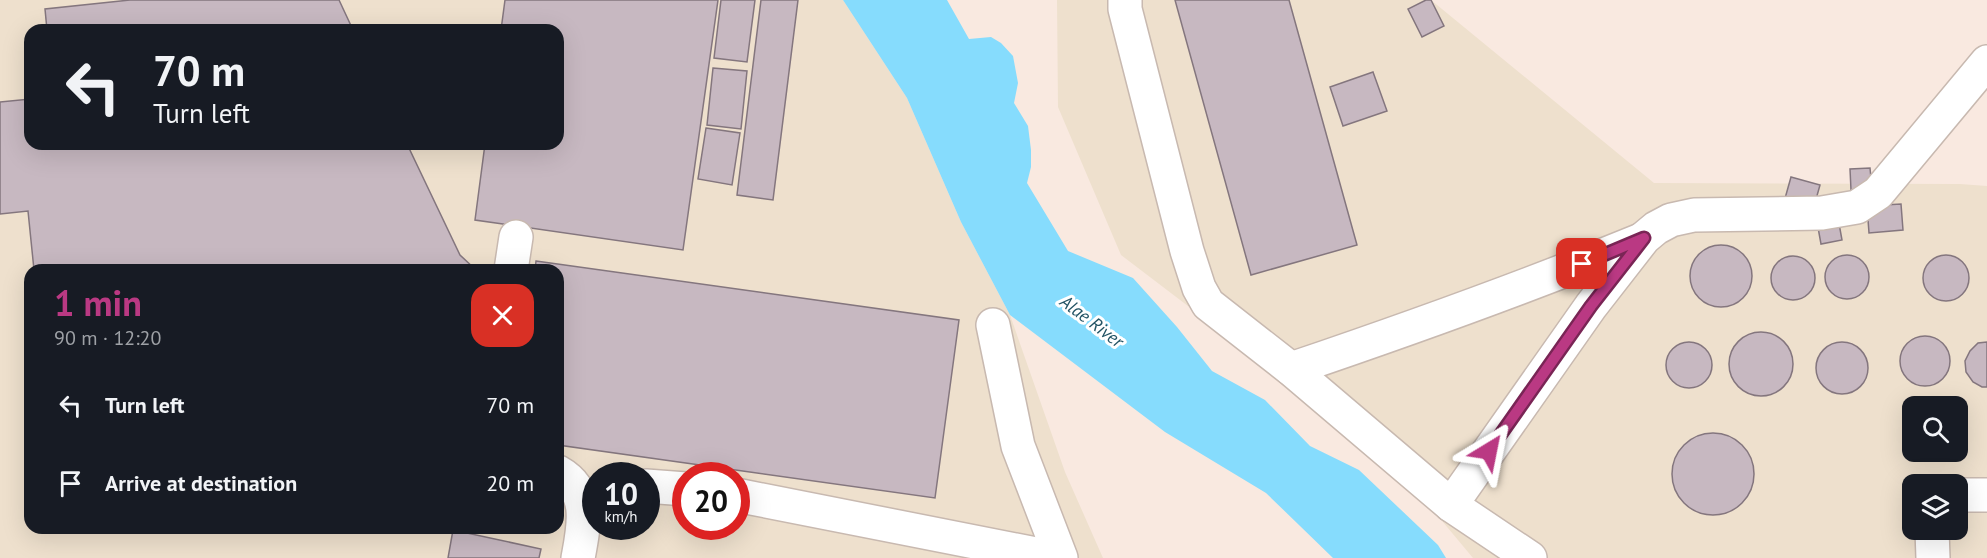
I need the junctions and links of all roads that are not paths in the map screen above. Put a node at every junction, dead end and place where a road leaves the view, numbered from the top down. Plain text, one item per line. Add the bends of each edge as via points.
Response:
1 (1125, 0) edge
2 (1987, 62) edge
3 (516, 237) dead end
4 (1644, 238) junction
5 (512, 264) edge
6 (993, 325) dead end
7 (1291, 369) junction
8 (577, 482) edge
9 (1968, 495) edge
10 (1987, 495) edge
11 (750, 498) edge
12 (1451, 505) junction
13 (1932, 540) edge
14 (578, 558) edge
15 (1056, 558) edge
16 (1061, 558) edge
17 (1530, 558) edge
18 (1933, 558) edge

1 - 7 lane via 1199,288 1208,303
2 - 4 lane via 1878,193 1857,207 1822,213 1694,215 1671,220
3 - 5 lane
4 - 7 lane via 1561,273
4 - 12 lane via 1591,306
6 - 16 lane via 1018,446
7 - 12 lane
8 - 14 lane via 584,527
9 - 10 lane
11 - 15 lane
12 - 17 lane
13 - 18 lane

